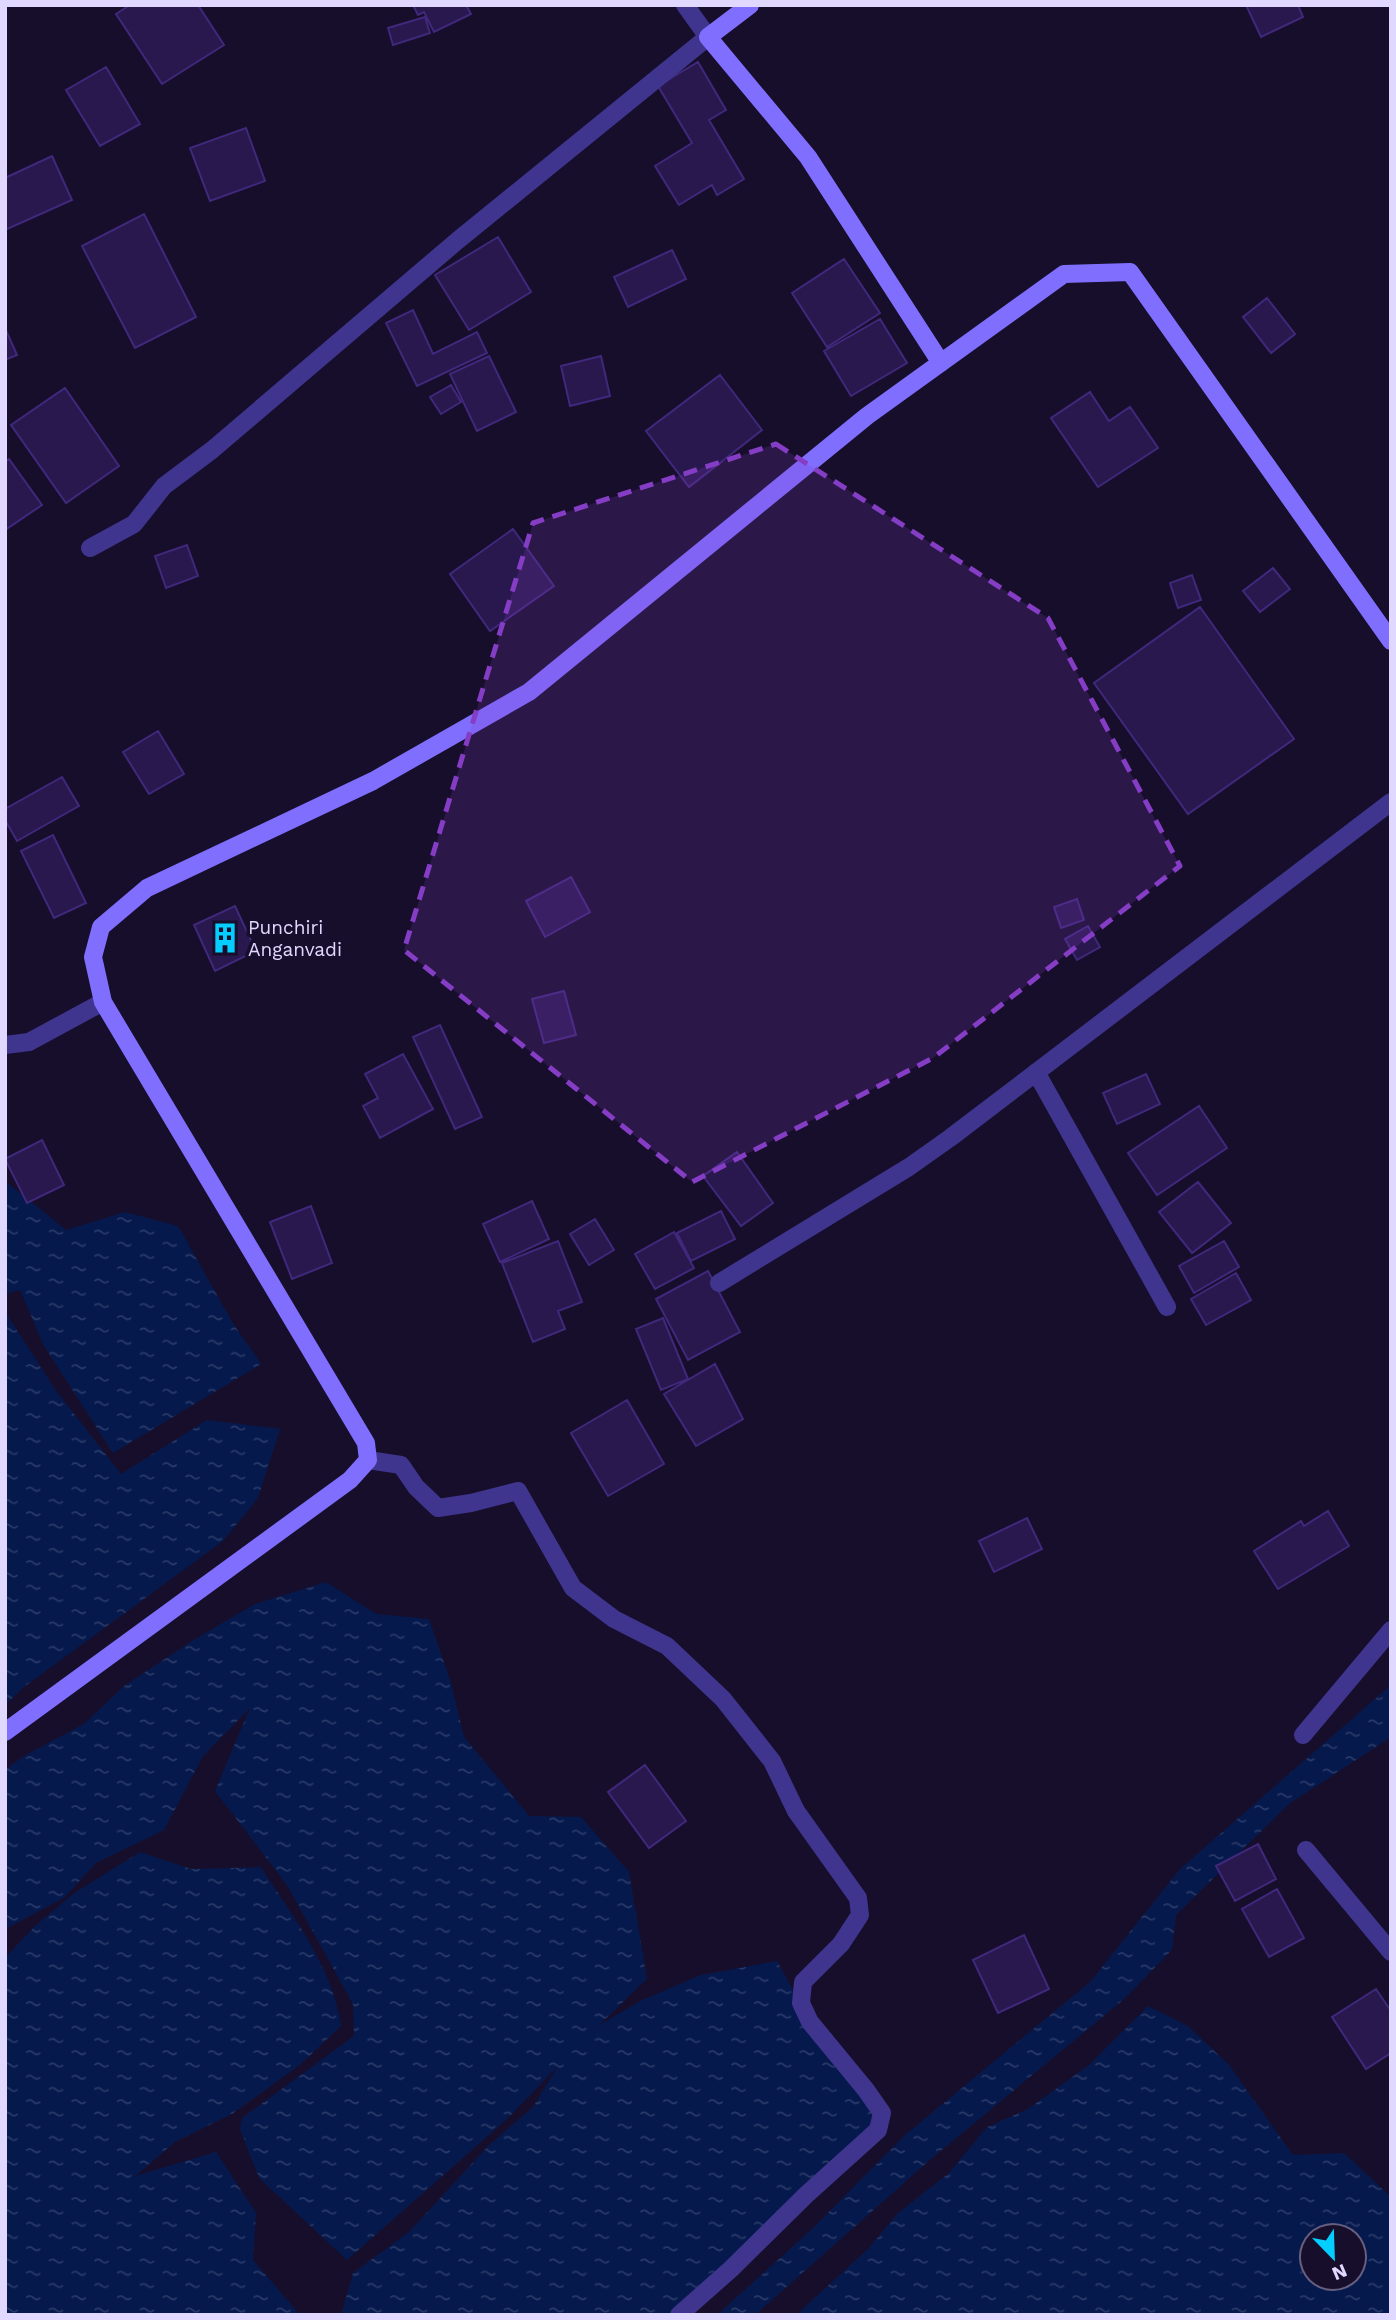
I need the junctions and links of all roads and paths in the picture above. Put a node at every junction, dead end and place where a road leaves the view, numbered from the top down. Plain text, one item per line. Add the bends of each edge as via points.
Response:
1 (685, 5) edge
2 (750, 5) edge
3 (708, 37) junction
4 (941, 363) junction
5 (90, 548) dead end
6 (1391, 641) edge
7 (1391, 802) edge
8 (103, 1002) junction
9 (5, 1045) edge
10 (1036, 1072) junction
11 (719, 1283) dead end
12 (1167, 1307) dead end
13 (368, 1460) junction
14 (1391, 1630) edge
15 (5, 1732) edge
16 (1303, 1735) dead end
17 (1306, 1850) dead end
18 (1391, 1952) edge
19 (679, 2315) edge

1 - 3 street
2 - 3 street
3 - 4 street via 808,157
3 - 5 street via 164,486 134,524
4 - 6 street via 1064,274 1130,272
4 - 8 street via 867,416 529,692 373,781 147,888 101,928 93,957
7 - 10 street
8 - 9 street via 29,1042
8 - 13 street via 366,1443
10 - 11 street via 909,1167
10 - 12 street
13 - 15 street via 350,1480
13 - 19 street via 401,1465 438,1508 518,1491 573,1588 614,1619 667,1647 723,1699 772,1761 796,1811 859,1898 860,1915 841,1944 803,1982 801,2003 810,2022 882,2113 878,2130
14 - 16 street
17 - 18 street

